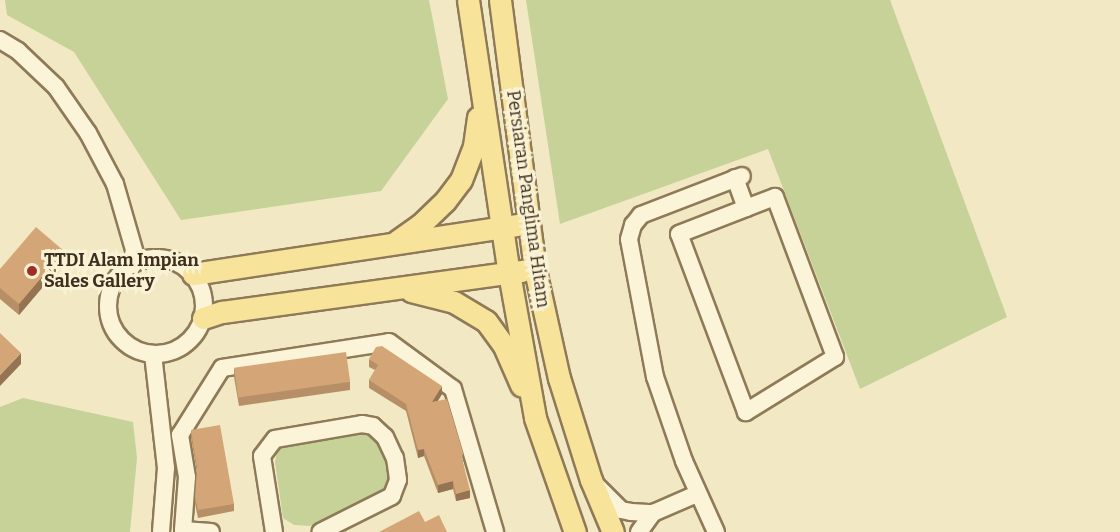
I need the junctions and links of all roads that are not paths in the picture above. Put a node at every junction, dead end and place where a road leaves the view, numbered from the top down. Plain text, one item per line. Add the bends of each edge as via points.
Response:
1 (468, 0) edge
2 (500, 0) edge
3 (0, 40) edge
4 (481, 94) junction
5 (746, 208) junction
6 (529, 223) junction
7 (502, 227) junction
8 (394, 243) junction
9 (137, 260) junction
10 (535, 270) junction
11 (509, 273) junction
12 (193, 274) junction
13 (399, 288) junction
14 (203, 318) junction
15 (153, 354) junction
16 (535, 418) junction
17 (591, 480) junction
18 (697, 494) junction
19 (653, 513) junction
20 (493, 531) edge
21 (161, 532) edge
22 (211, 532) edge
23 (274, 532) edge
24 (320, 532) edge
25 (575, 532) edge
26 (613, 532) edge
27 (639, 532) edge
28 (716, 532) edge

1 - 4 main road, Persiaran Panglima Hitam
2 - 6 main road, Persiaran Panglima Hitam
3 - 9 street via 18,51 56,87 88,133 115,184
4 - 7 main road, Persiaran Panglima Hitam
4 - 8 main road via 474,146 461,180 436,209
5 - 5 street via 775,197 835,357 746,412 679,234
5 - 18 street via 738,177 641,215 629,239 655,377
6 - 7 main road
6 - 10 main road, Persiaran Panglima Hitam
7 - 8 main road
7 - 11 main road, Persiaran Panglima Hitam
8 - 12 main road
9 - 12 street via 167,258
9 - 15 street via 114,281 108,312 123,341 137,351
10 - 11 main road
10 - 17 main road, Persiaran Panglima Hitam via 559,378
11 - 13 main road
11 - 16 main road, Persiaran Panglima Hitam
12 - 14 street via 203,295
13 - 14 main road via 222,312
13 - 16 main road via 454,302 486,321 504,346
14 - 15 street via 196,334 185,345 170,353
15 - 21 street via 166,468
16 - 25 main road, Persiaran Panglima Hitam
17 - 19 street via 621,510
17 - 26 main road, Persiaran Panglima Hitam
18 - 19 street
18 - 28 street
19 - 27 street
20 - 22 street via 453,389 389,342 222,368 180,435 187,477 183,530
23 - 24 street via 262,456 275,439 362,424 373,426 385,437 394,458 398,480 392,496

